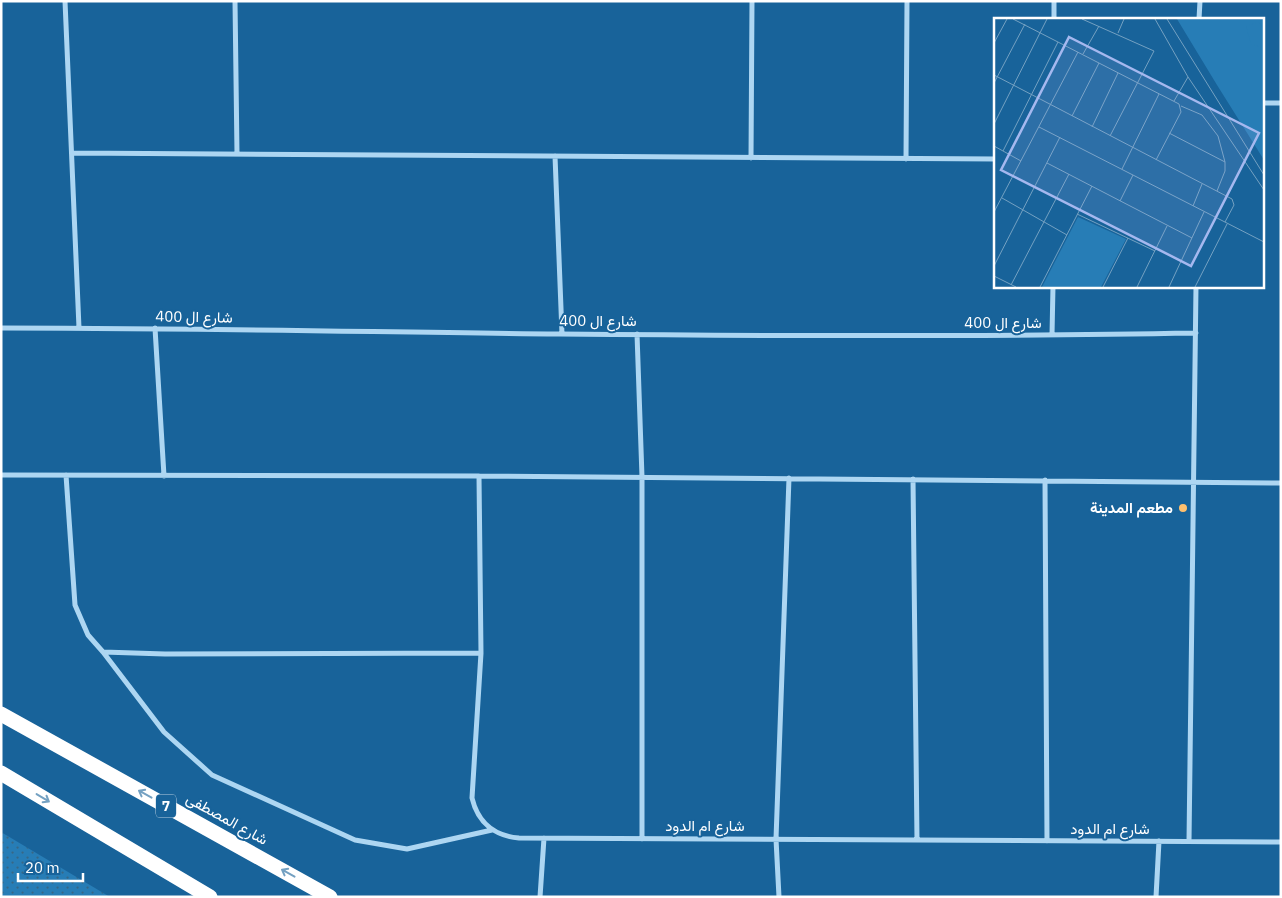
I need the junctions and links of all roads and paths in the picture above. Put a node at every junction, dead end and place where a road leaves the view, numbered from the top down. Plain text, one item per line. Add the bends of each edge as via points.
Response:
1 (65, 1) edge
2 (235, 1) edge
3 (752, 1) edge
4 (908, 1) edge
5 (1054, 1) edge
6 (1200, 1) edge
7 (1054, 18) edge
8 (1199, 18) edge
9 (1264, 103) edge
10 (1281, 103) edge
11 (72, 153) junction
12 (237, 154) junction
13 (555, 156) junction
14 (751, 158) junction
15 (906, 159) junction
16 (994, 159) edge
17 (1053, 288) edge
18 (1196, 288) edge
19 (1, 328) edge
20 (79, 328) junction
21 (155, 328) junction
22 (1196, 333) junction
23 (562, 334) junction
24 (637, 334) junction
25 (1052, 335) junction
26 (1, 475) edge
27 (66, 475) junction
28 (164, 476) junction
29 (479, 476) junction
30 (642, 477) junction
31 (789, 478) junction
32 (913, 479) junction
33 (1045, 480) junction
34 (1194, 482) junction
35 (1281, 482) edge
36 (103, 652) junction
37 (481, 653) junction
38 (1, 714) edge
39 (1, 773) edge
40 (492, 830) junction
41 (544, 838) junction
42 (642, 839) junction
43 (776, 839) junction
44 (917, 840) junction
45 (1047, 841) junction
46 (1158, 842) junction
47 (1189, 842) junction
48 (1281, 842) edge
49 (210, 897) edge
50 (330, 897) edge
51 (540, 897) edge
52 (779, 897) edge
53 (1156, 897) edge

1 - 11 street
2 - 12 street
3 - 14 street
4 - 15 street
5 - 7 street
6 - 8 street
9 - 10 street
11 - 12 street
11 - 20 street
12 - 13 street
13 - 14 street
13 - 23 street
14 - 15 street
15 - 16 street
17 - 25 street
18 - 22 street
19 - 20 street, شارع ال 400
20 - 21 street, شارع ال 400
21 - 23 street, شارع ال 400
21 - 28 street
22 - 25 street, شارع ال 400
22 - 34 street
23 - 24 street, شارع ال 400
24 - 25 street, شارع ال 400
24 - 30 street
26 - 27 street
27 - 28 street
27 - 36 street via 75,605 88,635
28 - 29 street
29 - 30 street
29 - 37 street
30 - 31 street
30 - 42 street
31 - 32 street
31 - 43 street
32 - 33 street
32 - 44 street
33 - 34 street
33 - 45 street
34 - 35 street
34 - 47 street
36 - 37 street
36 - 40 street via 164,732 212,775 355,840 407,849
37 - 40 street via 472,798 479,816
50 -> 38 highway, شارع المصطفى / 7
39 -> 49 highway
40 - 41 street, شارع ام الدود via 510,837
41 - 42 street, شارع ام الدود
41 - 51 street
42 - 43 street, شارع ام الدود
43 - 44 street, شارع ام الدود
43 - 52 street
44 - 45 street, شارع ام الدود
45 - 46 street, شارع ام الدود
46 - 47 street, شارع ام الدود
46 - 53 street
47 - 48 street, شارع ام الدود

